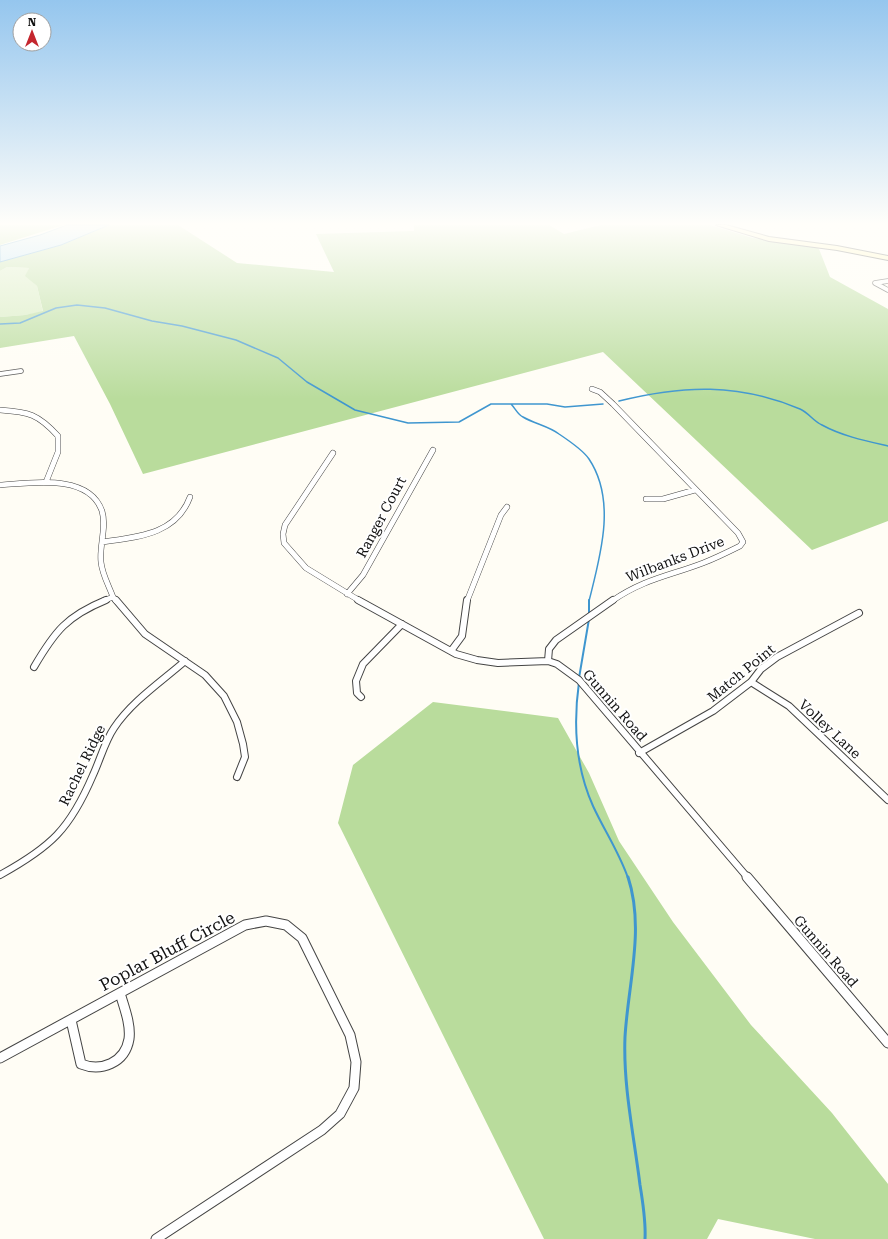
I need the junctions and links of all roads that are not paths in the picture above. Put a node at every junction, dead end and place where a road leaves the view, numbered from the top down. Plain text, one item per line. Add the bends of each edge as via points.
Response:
1 (880, 283) edge
2 (888, 290) edge
3 (20, 371) dead end
4 (0, 374) edge
5 (592, 389) dead end
6 (0, 410) edge
7 (433, 450) dead end
8 (333, 453) dead end
9 (46, 482) junction
10 (0, 485) edge
11 (695, 490) junction
12 (190, 498) dead end
13 (646, 499) dead end
14 (507, 508) dead end
15 (102, 542) junction
16 (347, 594) junction
17 (113, 597) junction
18 (859, 613) dead end
19 (402, 624) junction
20 (451, 651) junction
21 (185, 661) junction
22 (548, 661) junction
23 (34, 667) dead end
24 (752, 682) junction
25 (361, 697) dead end
26 (639, 753) junction
27 (237, 777) dead end
28 (888, 800) edge
29 (0, 875) edge
30 (120, 993) junction
31 (71, 1020) junction
32 (888, 1043) edge
33 (0, 1058) edge
34 (156, 1239) edge

1 - 2 street via 875,284
3 - 4 street
5 - 11 street, Wilbanks Drive via 600,392 613,404
6 - 9 street via 38,415 58,436 58,452
7 - 16 street, Ranger Court via 363,575
8 - 16 street, Gunnin Road via 285,525 283,534 284,543 306,568
9 - 10 street
9 - 15 street via 77,487 97,502 102,511
11 - 13 street via 663,499
11 - 22 street, Wilbanks Drive via 738,533 743,542 740,546 703,563 629,589 556,640 549,649
12 - 15 street via 188,508 170,524 153,532
14 - 20 street via 501,515 468,595 462,636
15 - 17 street via 101,563
16 - 19 street, Gunnin Road
17 - 21 street via 145,634
17 - 23 street via 85,609 60,626
18 - 24 street, Match Point via 777,657 761,669
19 - 20 street, Gunnin Road
19 - 25 street via 362,664 356,681 357,693
20 - 22 street, Gunnin Road via 477,660 498,663
21 - 27 street via 216,686 233,712 245,756
21 - 29 street, Rachel Ridge via 126,712 113,728 80,805 69,822 54,839 28,860
22 - 26 street, Gunnin Road via 561,666 579,680
24 - 26 street, Match Point via 713,711
24 - 28 street, Volley Lane via 789,706
26 - 32 street, Gunnin Road
30 - 31 street, Poplar Bluff Circle
30 - 31 street via 130,1032 129,1043 124,1055 110,1066 94,1070 81,1064
30 - 34 street, Poplar Bluff Circle via 245,925 266,921 286,925 302,938 356,1052 358,1070 354,1088 346,1105 332,1122
31 - 33 street, Poplar Bluff Circle

